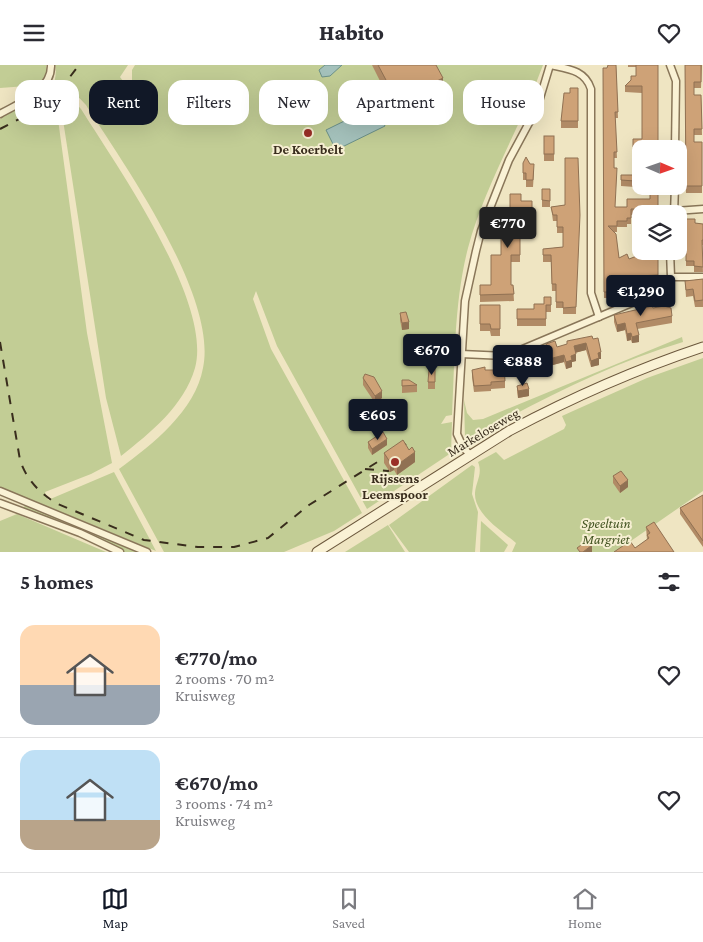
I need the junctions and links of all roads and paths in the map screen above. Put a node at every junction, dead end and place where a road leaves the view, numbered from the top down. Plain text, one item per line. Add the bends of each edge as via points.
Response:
1 (51, 65) edge
2 (550, 65) edge
3 (670, 65) edge
4 (0, 114) edge
5 (675, 140) edge
6 (703, 209) edge
7 (687, 211) edge
8 (670, 260) edge
9 (671, 277) junction
10 (703, 277) edge
11 (599, 317) junction
12 (703, 347) edge
13 (461, 354) junction
14 (470, 456) junction
15 (0, 491) edge
16 (0, 503) edge
17 (120, 552) edge
18 (147, 552) edge
19 (317, 552) edge

1 - 4 street via 49,79 39,89
2 - 11 street via 581,73 591,89 591,293
2 - 13 street via 537,108 509,161 481,231 464,301
3 - 5 street via 676,81
6 - 7 street
8 - 9 street
9 - 10 street
9 - 11 street via 665,289
11 - 13 street via 506,356
12 - 14 main road, Markeloseweg via 536,417
13 - 14 street via 457,434
14 - 19 main road, Markeloseweg
15 - 18 street
16 - 17 street

